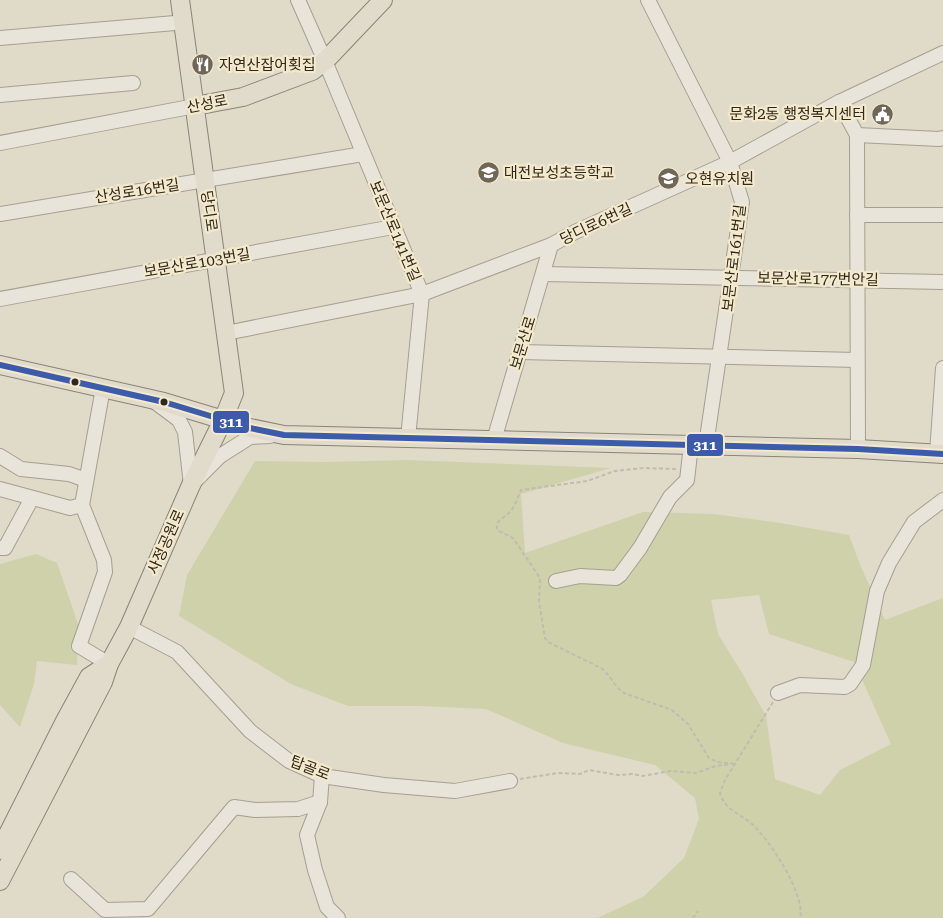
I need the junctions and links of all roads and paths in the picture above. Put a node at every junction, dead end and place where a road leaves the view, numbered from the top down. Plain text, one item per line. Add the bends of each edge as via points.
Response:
1 (172, 0) edge
2 (180, 0) edge
3 (186, 0) edge
4 (298, 0) edge
5 (384, 0) edge
6 (648, 0) edge
7 (175, 23) junction
8 (0, 38) edge
9 (943, 53) edge
10 (326, 61) junction
11 (133, 83) dead end
12 (192, 84) junction
13 (0, 95) edge
14 (839, 102) junction
15 (195, 106) junction
16 (857, 135) junction
17 (943, 138) edge
18 (0, 143) edge
19 (363, 154) junction
20 (730, 162) junction
21 (205, 180) junction
22 (0, 214) edge
23 (857, 215) junction
24 (943, 215) edge
25 (393, 227) junction
26 (552, 245) junction
27 (216, 259) junction
28 (543, 274) junction
29 (732, 278) junction
30 (857, 280) junction
31 (943, 282) edge
32 (422, 294) junction
33 (0, 299) edge
34 (226, 333) junction
35 (520, 352) junction
36 (720, 357) junction
37 (857, 360) junction
38 (0, 364) edge
39 (943, 368) edge
40 (103, 388) junction
41 (152, 400) junction
42 (224, 420) junction
43 (284, 435) junction
44 (408, 438) junction
45 (494, 440) junction
46 (699, 445) junction
47 (858, 449) junction
48 (940, 454) edge
49 (0, 456) edge
50 (688, 470) junction
51 (86, 480) junction
52 (191, 486) junction
53 (0, 489) edge
54 (32, 498) junction
55 (943, 500) edge
56 (82, 505) junction
57 (0, 548) edge
58 (556, 581) dead end
59 (129, 627) junction
60 (109, 664) junction
61 (778, 693) joint
62 (736, 764) junction
63 (322, 776) junction
64 (510, 781) joint
65 (320, 802) junction
66 (0, 850) edge
67 (71, 879) dead end
68 (0, 881) edge
69 (698, 911) dead end
70 (338, 918) edge
71 (692, 918) edge
72 (800, 918) edge

1 - 7 street
2 - 12 main road, 당디로
3 - 12 street via 194,68
4 - 10 street, 보문산로141번길
5 - 10 main road, 산성로
6 - 20 street, 보문산로161번길
7 - 8 street
7 - 12 street via 181,70
9 - 14 street, 당디로6번길
10 - 15 main road, 산성로 via 312,70 244,97
10 - 19 street, 보문산로141번길
11 - 13 street
12 - 15 main road, 당디로
14 - 16 street
14 - 20 street, 당디로6번길
15 - 18 street, 산성로
15 - 21 main road, 당디로
16 - 17 street
16 - 23 street
19 - 21 street, 산성로16번길
19 - 25 street, 보문산로141번길
20 - 26 street, 당디로6번길
20 - 29 street, 보문산로161번길 via 742,202
21 - 22 street, 산성로16번길
21 - 27 main road, 당디로
23 - 24 street
23 - 30 street
25 - 27 street, 보문산로103번길
25 - 32 street, 보문산로141번길
26 - 28 street, 보문산로
26 - 32 street, 당디로6번길
27 - 33 street, 보문산로103번길
27 - 34 main road, 당디로
28 - 29 street, 보문산로177번안길
28 - 35 street, 보문산로
29 - 30 street, 보문산로177번안길
29 - 36 street, 보문산로161번길
30 - 31 street, 보문산로177번안길
30 - 37 street
32 - 34 street, 당디로6번길
32 - 44 street, 보문산로141번길
34 - 42 main road, 당디로 via 234,393
35 - 36 street
35 - 45 street, 보문산로
36 - 37 street
36 - 46 street, 보문산로161번길
37 - 47 street
38 - 40 main road
39 - 48 street
40 - 41 main road
40 - 51 street
41 - 42 main road
41 - 52 street via 179,420 185,432
42 - 43 main road
42 - 52 main road, 사정공원로
43 - 44 main road
43 - 52 street via 250,437 220,456
44 - 45 main road
45 - 46 main road
46 - 47 main road
46 - 50 street, 보문산로161번길
47 - 48 main road
49 - 51 street via 21,469 69,474
50 - 58 street via 687,480 670,497 620,575 616,578 580,576
50 - 62 path via 643,468 616,471 587,481 521,490 510,512 496,524 497,530 513,538 540,578 539,602 548,642 601,668 624,693 672,710 688,724 710,758
51 - 56 street
52 - 59 main road, 사정공원로
53 - 54 street
54 - 56 street via 70,508
54 - 57 street via 5,548
55 - 61 street via 914,522 889,563 877,591 863,665 850,684 845,687 800,685
56 - 60 street via 104,560 105,572 79,646
59 - 60 main road, 사정공원로
59 - 63 street, 탑골로 via 177,652 250,731 289,761
60 - 66 main road, 사정공원로 via 89,677
60 - 68 main road, 사정공원로 via 103,682
61 - 62 path
62 - 64 path via 696,773 671,771 642,776 589,770 580,774 558,772
62 - 72 path via 721,787 722,800 753,825 789,874 800,905
63 - 64 street, 탑골로 via 455,791
63 - 65 street
65 - 67 street via 298,809 234,807 148,909 105,910
65 - 70 street via 307,835 327,907
69 - 71 path

